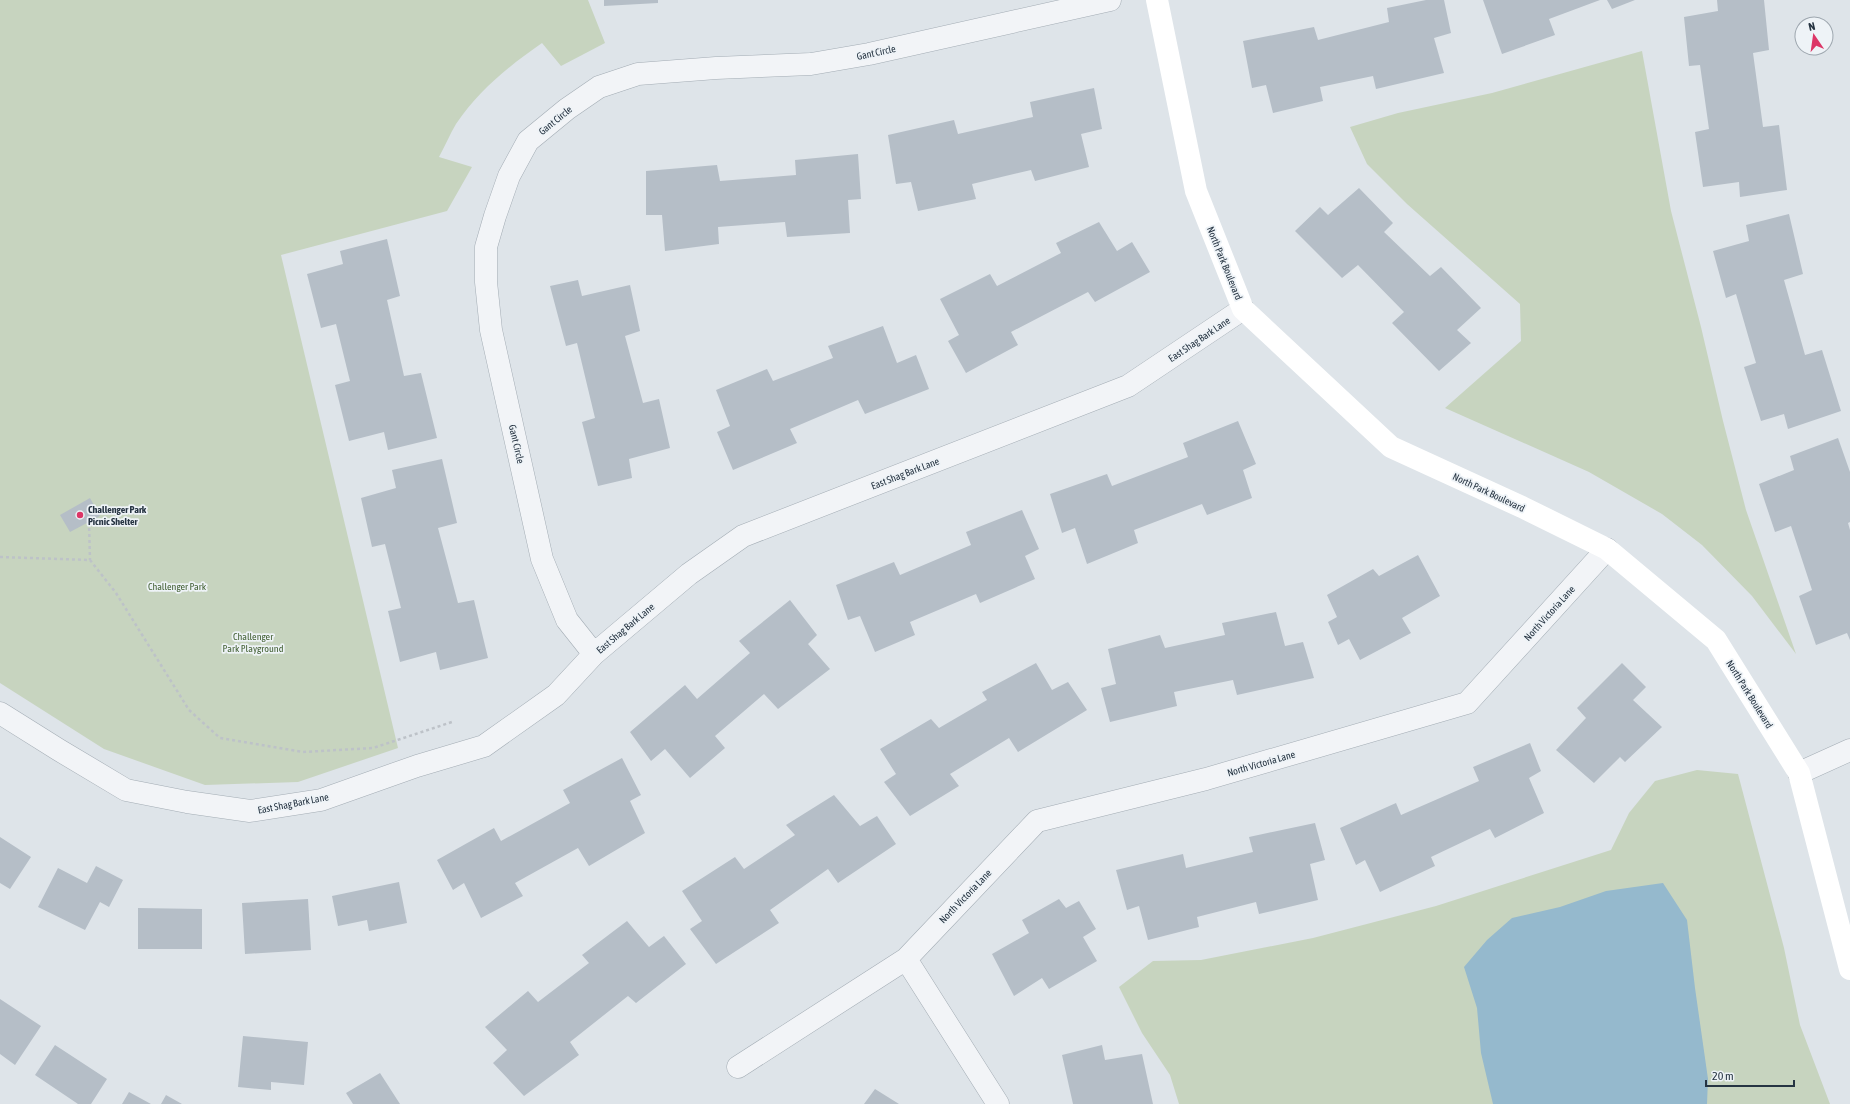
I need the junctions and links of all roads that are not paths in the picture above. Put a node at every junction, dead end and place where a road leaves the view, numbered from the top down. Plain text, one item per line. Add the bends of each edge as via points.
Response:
1 (1110, 0) edge
2 (1157, 0) edge
3 (1243, 309) junction
4 (1607, 549) junction
5 (594, 654) junction
6 (0, 713) edge
7 (1850, 750) edge
8 (1799, 773) junction
9 (906, 959) junction
10 (1850, 969) edge
11 (738, 1066) dead end
12 (998, 1104) edge

1 - 5 street, Gant Circle via 869,54 811,64 638,74 599,87 528,141 509,176 486,247 486,282 491,330 542,559 567,620
2 - 3 street, North Park Boulevard via 1196,191
3 - 4 street, North Park Boulevard via 1391,447
3 - 5 street, East Shag Bark Lane via 1128,386 742,536 688,574
4 - 8 street, North Park Boulevard via 1716,640
4 - 9 street, North Victoria Lane via 1467,703 1206,779 1037,821
5 - 6 street, East Shag Bark Lane via 556,694 484,746 417,766 321,800 250,811 126,790
7 - 8 street
8 - 10 street, North Park Boulevard
9 - 11 street, North Victoria Lane
9 - 12 street

